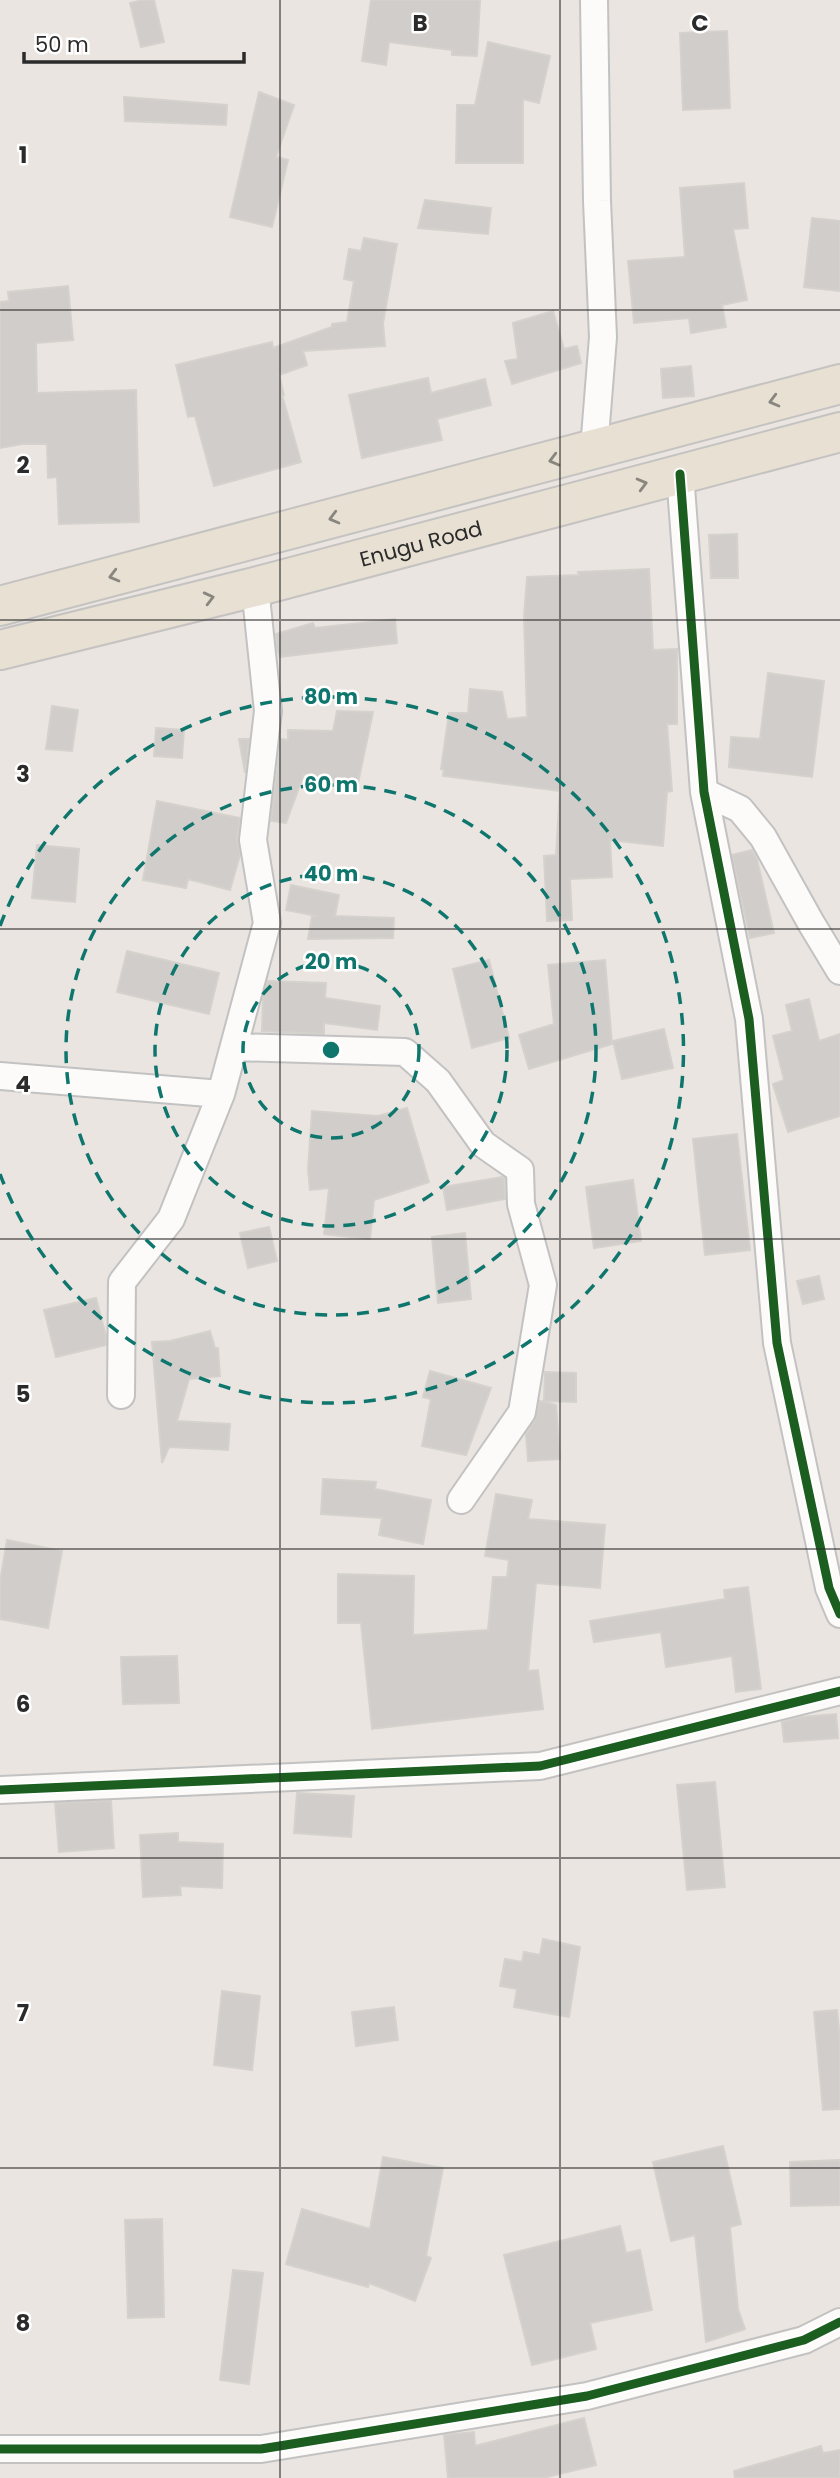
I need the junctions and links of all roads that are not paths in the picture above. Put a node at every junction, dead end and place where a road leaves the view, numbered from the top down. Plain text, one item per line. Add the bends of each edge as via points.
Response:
1 (594, 0) edge
2 (840, 384) edge
3 (840, 432) edge
4 (594, 449) junction
5 (680, 474) junction
6 (255, 587) junction
7 (0, 606) edge
8 (0, 650) edge
9 (704, 792) junction
10 (840, 971) edge
11 (234, 1047) junction
12 (0, 1076) edge
13 (221, 1094) junction
14 (121, 1395) dead end
15 (461, 1500) dead end
16 (840, 1614) edge
17 (840, 1691) edge
18 (0, 1790) edge
19 (840, 2322) edge
20 (0, 2449) edge

1 - 4 street via 603,337
2 -> 4 main road
3 - 5 main road, Enugu Road
4 -> 7 main road
6 -> 5 main road, Enugu Road
5 - 9 street
8 -> 6 main road, Enugu Road
6 - 11 street via 268,711 253,840 267,923
9 - 10 street via 740,809 763,837
9 - 16 street via 749,1019 777,1343 829,1588
11 - 13 street
11 - 15 street via 405,1052 438,1080 483,1144 520,1170 521,1204 543,1284 522,1412
12 - 13 street
13 - 14 street via 171,1219 122,1283
17 - 18 street via 540,1766
19 - 20 street via 804,2340 587,2396 261,2449

